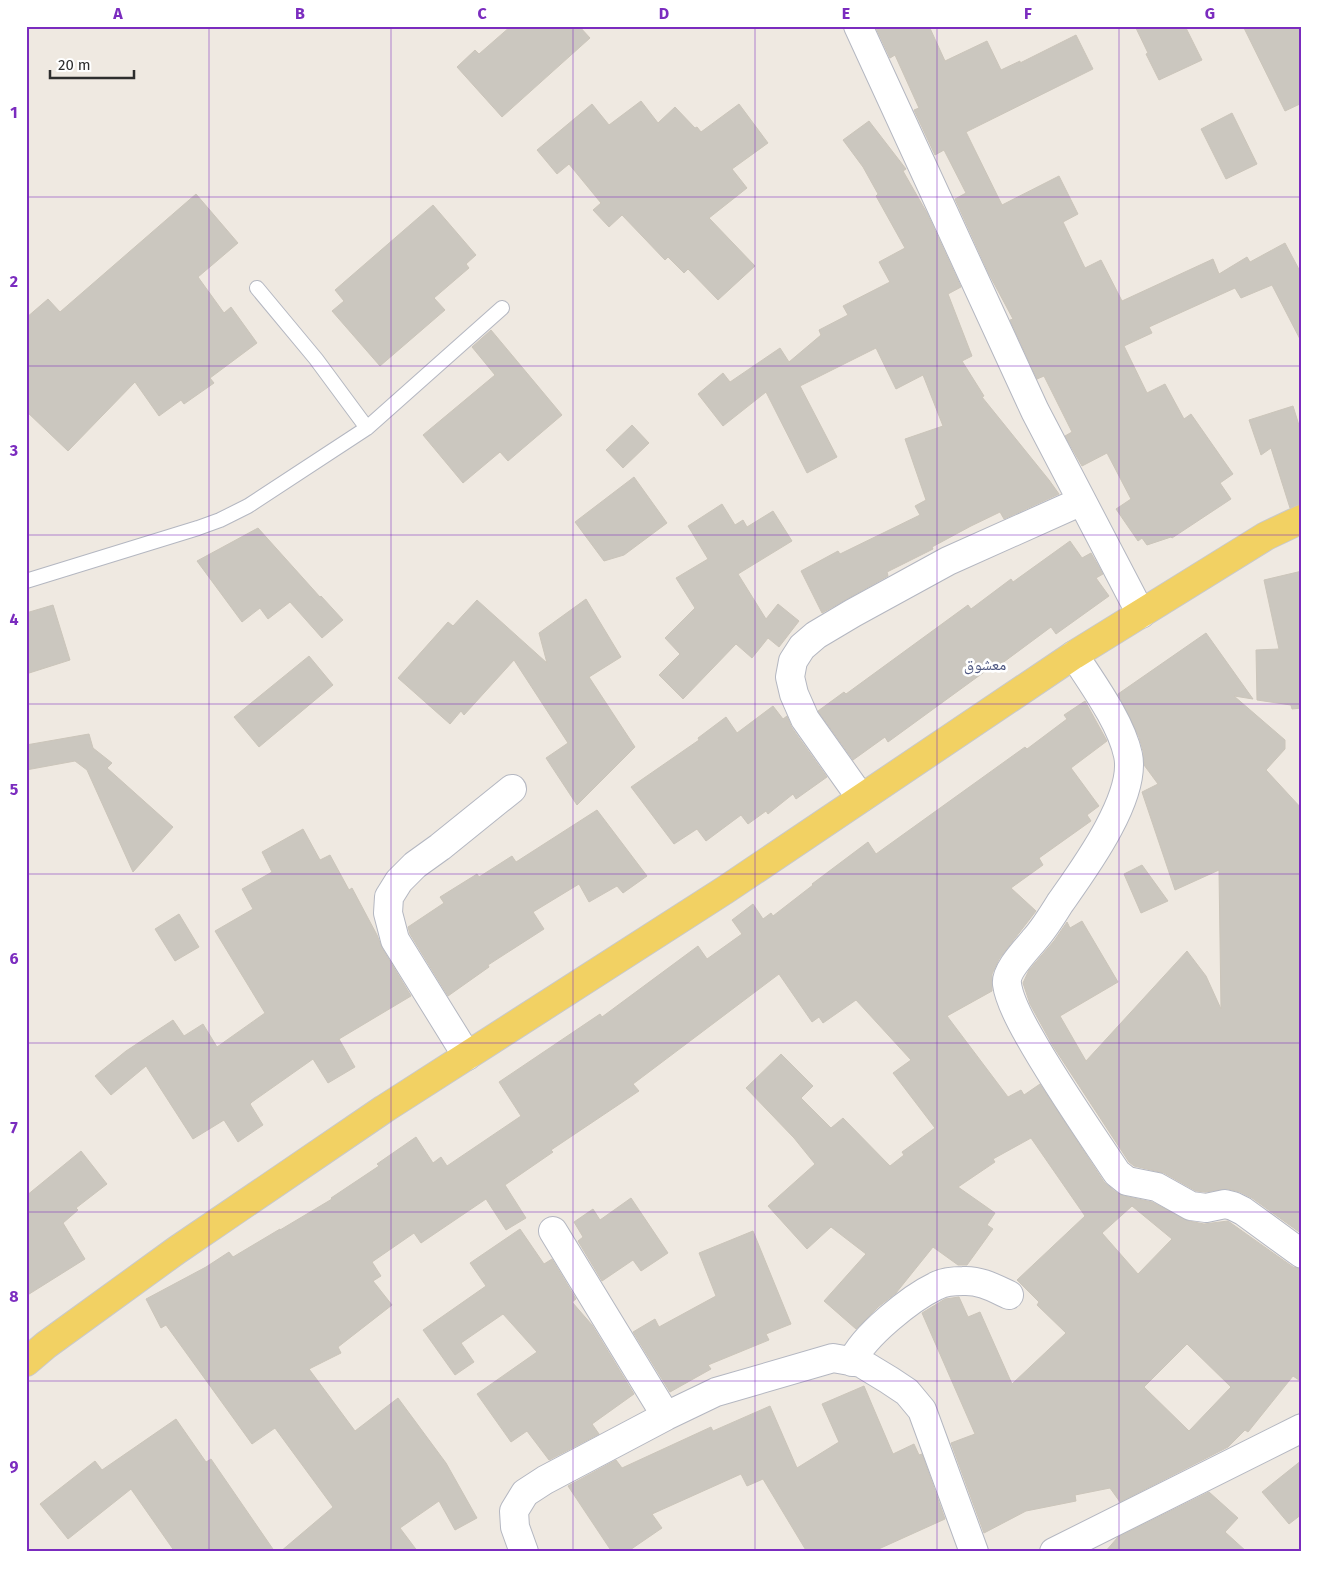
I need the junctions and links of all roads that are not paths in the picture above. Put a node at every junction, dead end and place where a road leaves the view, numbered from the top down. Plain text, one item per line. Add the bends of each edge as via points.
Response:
1 (858, 26) edge
2 (257, 288) dead end
3 (502, 308) dead end
4 (367, 428) junction
5 (1082, 501) junction
6 (1302, 519) edge
7 (26, 581) edge
8 (1141, 614) junction
9 (1074, 655) junction
10 (512, 789) dead end
11 (861, 798) junction
12 (467, 1056) junction
13 (553, 1231) dead end
14 (1302, 1254) edge
15 (1009, 1295) dead end
16 (26, 1362) edge
17 (852, 1362) junction
18 (666, 1416) junction
19 (1302, 1428) edge
20 (524, 1552) edge
21 (974, 1552) edge
22 (1054, 1552) edge

1 - 5 street via 1035,411
2 - 4 lane via 316,359
3 - 4 lane
4 - 7 lane via 248,506 220,520
5 - 8 street
5 - 11 street via 948,560 816,635 802,647 790,677 794,694 805,719
6 - 8 main road via 1266,536
8 - 9 main road
9 - 11 main road
9 - 14 street via 1118,728 1128,756 1127,783 1119,807 1085,868 1012,968 1006,982 1008,992 1046,1065 1117,1173 1128,1181 1157,1187 1191,1206 1233,1206
10 - 12 street via 415,865 388,897 394,940
11 - 12 main road
12 - 16 main road via 177,1250
13 - 18 street
15 - 17 street via 981,1282 961,1280 938,1285 916,1297 879,1327 856,1351
17 - 18 street via 833,1358 795,1368 716,1392
17 - 21 street via 860,1363 907,1392 922,1410
18 - 20 street via 524,1493 514,1511 515,1527
19 - 22 street

